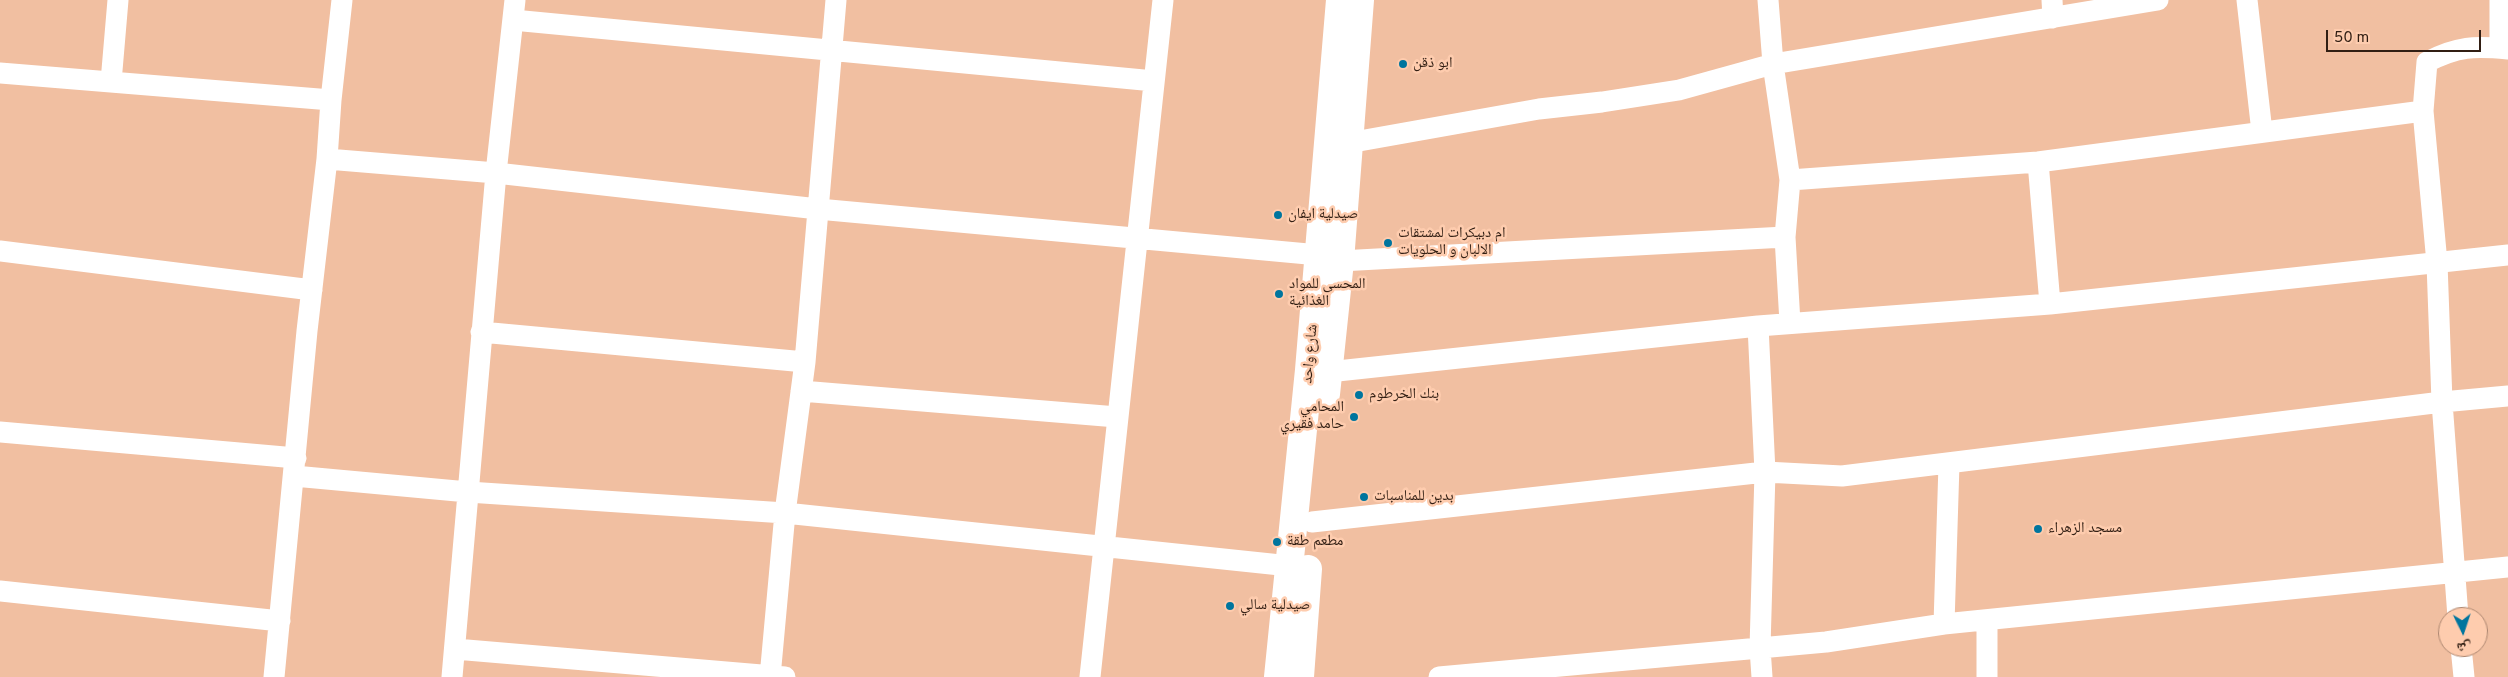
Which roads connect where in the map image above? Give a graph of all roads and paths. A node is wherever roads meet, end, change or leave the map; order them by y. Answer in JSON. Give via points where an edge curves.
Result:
{"nodes":[{"id":1,"x":118,"y":0,"type":"edge"},
{"id":2,"x":342,"y":0,"type":"edge"},
{"id":3,"x":836,"y":0,"type":"edge"},
{"id":4,"x":1163,"y":0,"type":"edge"},
{"id":5,"x":1340,"y":0,"type":"edge"},
{"id":6,"x":1360,"y":0,"type":"edge"},
{"id":7,"x":1768,"y":0,"type":"edge"},
{"id":8,"x":2158,"y":0,"type":"edge"},
{"id":9,"x":2247,"y":0,"type":"edge"},
{"id":10,"x":2500,"y":0,"type":"edge"},
{"id":11,"x":2052,"y":9,"type":"edge"},
{"id":12,"x":514,"y":10,"type":"edge"},
{"id":13,"x":2504,"y":48,"type":"edge"},
{"id":14,"x":830,"y":50,"type":"junction"},
{"id":15,"x":1773,"y":64,"type":"junction"},
{"id":16,"x":0,"y":73,"type":"edge"},
{"id":17,"x":1343,"y":79,"type":"junction"},
{"id":18,"x":1154,"y":81,"type":"junction"},
{"id":19,"x":111,"y":82,"type":"junction"},
{"id":20,"x":331,"y":100,"type":"junction"},
{"id":21,"x":2422,"y":111,"type":"junction"},
{"id":22,"x":2262,"y":132,"type":"junction"},
{"id":23,"x":1348,"y":142,"type":"junction"},
{"id":24,"x":327,"y":159,"type":"junction"},
{"id":25,"x":2038,"y":162,"type":"junction"},
{"id":26,"x":496,"y":173,"type":"junction"},
{"id":27,"x":1790,"y":180,"type":"junction"},
{"id":28,"x":818,"y":209,"type":"junction"},
{"id":29,"x":1785,"y":237,"type":"junction"},
{"id":30,"x":1138,"y":239,"type":"junction"},
{"id":31,"x":0,"y":251,"type":"edge"},
{"id":32,"x":2508,"y":255,"type":"edge"},
{"id":33,"x":1329,"y":258,"type":"junction"},
{"id":34,"x":2437,"y":263,"type":"junction"},
{"id":35,"x":312,"y":290,"type":"junction"},
{"id":36,"x":2050,"y":304,"type":"junction"},
{"id":37,"x":1790,"y":323,"type":"junction"},
{"id":38,"x":1758,"y":326,"type":"junction"},
{"id":39,"x":481,"y":332,"type":"junction"},
{"id":40,"x":805,"y":362,"type":"junction"},
{"id":41,"x":1328,"y":372,"type":"junction"},
{"id":42,"x":801,"y":390,"type":"junction"},
{"id":43,"x":2508,"y":396,"type":"edge"},
{"id":44,"x":2442,"y":402,"type":"junction"},
{"id":45,"x":1118,"y":417,"type":"junction"},
{"id":46,"x":0,"y":432,"type":"edge"},
{"id":47,"x":1950,"y":464,"type":"junction"},
{"id":48,"x":295,"y":467,"type":"junction"},
{"id":49,"x":1765,"y":472,"type":"junction"},
{"id":50,"x":468,"y":492,"type":"junction"},
{"id":51,"x":786,"y":512,"type":"junction"},
{"id":52,"x":1312,"y":522,"type":"junction"},
{"id":53,"x":1106,"y":546,"type":"junction"},
{"id":54,"x":1290,"y":566,"type":"junction"},
{"id":55,"x":2508,"y":567,"type":"edge"},
{"id":56,"x":2454,"y":572,"type":"junction"},
{"id":57,"x":0,"y":591,"type":"edge"},
{"id":58,"x":2457,"y":607,"type":"edge"},
{"id":59,"x":1987,"y":620,"type":"junction"},
{"id":60,"x":280,"y":621,"type":"junction"},
{"id":61,"x":1944,"y":624,"type":"junction"},
{"id":62,"x":1760,"y":648,"type":"junction"},
{"id":63,"x":455,"y":649,"type":"junction"},
{"id":64,"x":2462,"y":657,"type":"edge"},
{"id":65,"x":274,"y":677,"type":"edge"},
{"id":66,"x":452,"y":677,"type":"edge"},
{"id":67,"x":775,"y":677,"type":"edge"},
{"id":68,"x":1090,"y":677,"type":"edge"},
{"id":69,"x":1278,"y":677,"type":"edge"},
{"id":70,"x":1300,"y":677,"type":"edge"},
{"id":71,"x":1439,"y":677,"type":"edge"},
{"id":72,"x":1762,"y":677,"type":"edge"},
{"id":73,"x":1987,"y":677,"type":"edge"},
{"id":74,"x":2464,"y":677,"type":"edge"}],
"edges":[{"from":1,"to":19,"type":"street"},
{"from":2,"to":20,"type":"street"},
{"from":3,"to":14,"type":"street"},
{"from":4,"to":18,"type":"street"},
{"from":5,"to":17,"type":"street","name":"شارع واحد"},
{"from":6,"to":17,"type":"street","name":"شارع واحد"},
{"from":7,"to":15,"type":"street"},
{"from":8,"to":11,"type":"street"},
{"from":9,"to":22,"type":"street"},
{"from":10,"to":13,"type":"street"},
{"from":11,"to":15,"type":"street"},
{"from":12,"to":14,"type":"street"},
{"from":12,"to":26,"type":"street"},
{"from":13,"to":21,"type":"street","via":[[2469,47],[2427,62]]},
{"from":14,"to":18,"type":"street"},
{"from":14,"to":28,"type":"street"},
{"from":15,"to":23,"type":"street","via":[[1679,90],[1539,109]]},
{"from":15,"to":27,"type":"street"},
{"from":16,"to":19,"type":"street"},
{"from":17,"to":23,"type":"street","name":"شارع واحد"},
{"from":17,"to":33,"type":"street","name":"شارع واحد"},
{"from":18,"to":30,"type":"street"},
{"from":19,"to":20,"type":"street"},
{"from":20,"to":24,"type":"street"},
{"from":21,"to":22,"type":"street"},
{"from":21,"to":34,"type":"street"},
{"from":22,"to":25,"type":"street"},
{"from":23,"to":33,"type":"street","name":"شارع واحد"},
{"from":24,"to":26,"type":"street"},
{"from":24,"to":35,"type":"street"},
{"from":25,"to":27,"type":"street"},
{"from":25,"to":36,"type":"street"},
{"from":26,"to":28,"type":"street"},
{"from":26,"to":39,"type":"street"},
{"from":27,"to":29,"type":"street"},
{"from":28,"to":30,"type":"street"},
{"from":28,"to":40,"type":"street"},
{"from":29,"to":33,"type":"street"},
{"from":29,"to":37,"type":"street"},
{"from":30,"to":33,"type":"street"},
{"from":30,"to":45,"type":"street"},
{"from":31,"to":35,"type":"street"},
{"from":32,"to":34,"type":"street"},
{"from":33,"to":41,"type":"street","name":"شارع واحد"},
{"from":33,"to":54,"type":"street","name":"شارع واحد"},
{"from":34,"to":36,"type":"street"},
{"from":34,"to":44,"type":"street"},
{"from":35,"to":48,"type":"street"},
{"from":36,"to":37,"type":"street"},
{"from":37,"to":38,"type":"street"},
{"from":38,"to":41,"type":"street"},
{"from":38,"to":49,"type":"street"},
{"from":39,"to":40,"type":"street"},
{"from":39,"to":50,"type":"street"},
{"from":40,"to":42,"type":"street"},
{"from":41,"to":52,"type":"street","name":"شارع واحد"},
{"from":42,"to":45,"type":"street"},
{"from":42,"to":51,"type":"street"},
{"from":43,"to":44,"type":"street"},
{"from":44,"to":47,"type":"street"},
{"from":44,"to":56,"type":"street"},
{"from":45,"to":53,"type":"street"},
{"from":46,"to":48,"type":"street"},
{"from":47,"to":49,"type":"street","via":[[1842,476]]},
{"from":47,"to":61,"type":"street"},
{"from":48,"to":50,"type":"street"},
{"from":48,"to":60,"type":"street"},
{"from":49,"to":52,"type":"street"},
{"from":49,"to":62,"type":"street"},
{"from":50,"to":51,"type":"street"},
{"from":50,"to":63,"type":"street"},
{"from":51,"to":53,"type":"street"},
{"from":51,"to":67,"type":"street"},
{"from":52,"to":70,"type":"street","name":"شارع واحد"},
{"from":53,"to":54,"type":"street"},
{"from":53,"to":68,"type":"street"},
{"from":54,"to":69,"type":"street","name":"شارع واحد"},
{"from":55,"to":56,"type":"street"},
{"from":56,"to":58,"type":"street"},
{"from":56,"to":59,"type":"street"},
{"from":57,"to":60,"type":"street"},
{"from":59,"to":61,"type":"street"},
{"from":59,"to":73,"type":"street"},
{"from":60,"to":65,"type":"street"},
{"from":61,"to":62,"type":"street","via":[[1826,642]]},
{"from":62,"to":71,"type":"street"},
{"from":62,"to":72,"type":"street"},
{"from":63,"to":66,"type":"street"},
{"from":63,"to":67,"type":"street"},
{"from":64,"to":74,"type":"street"}]}
